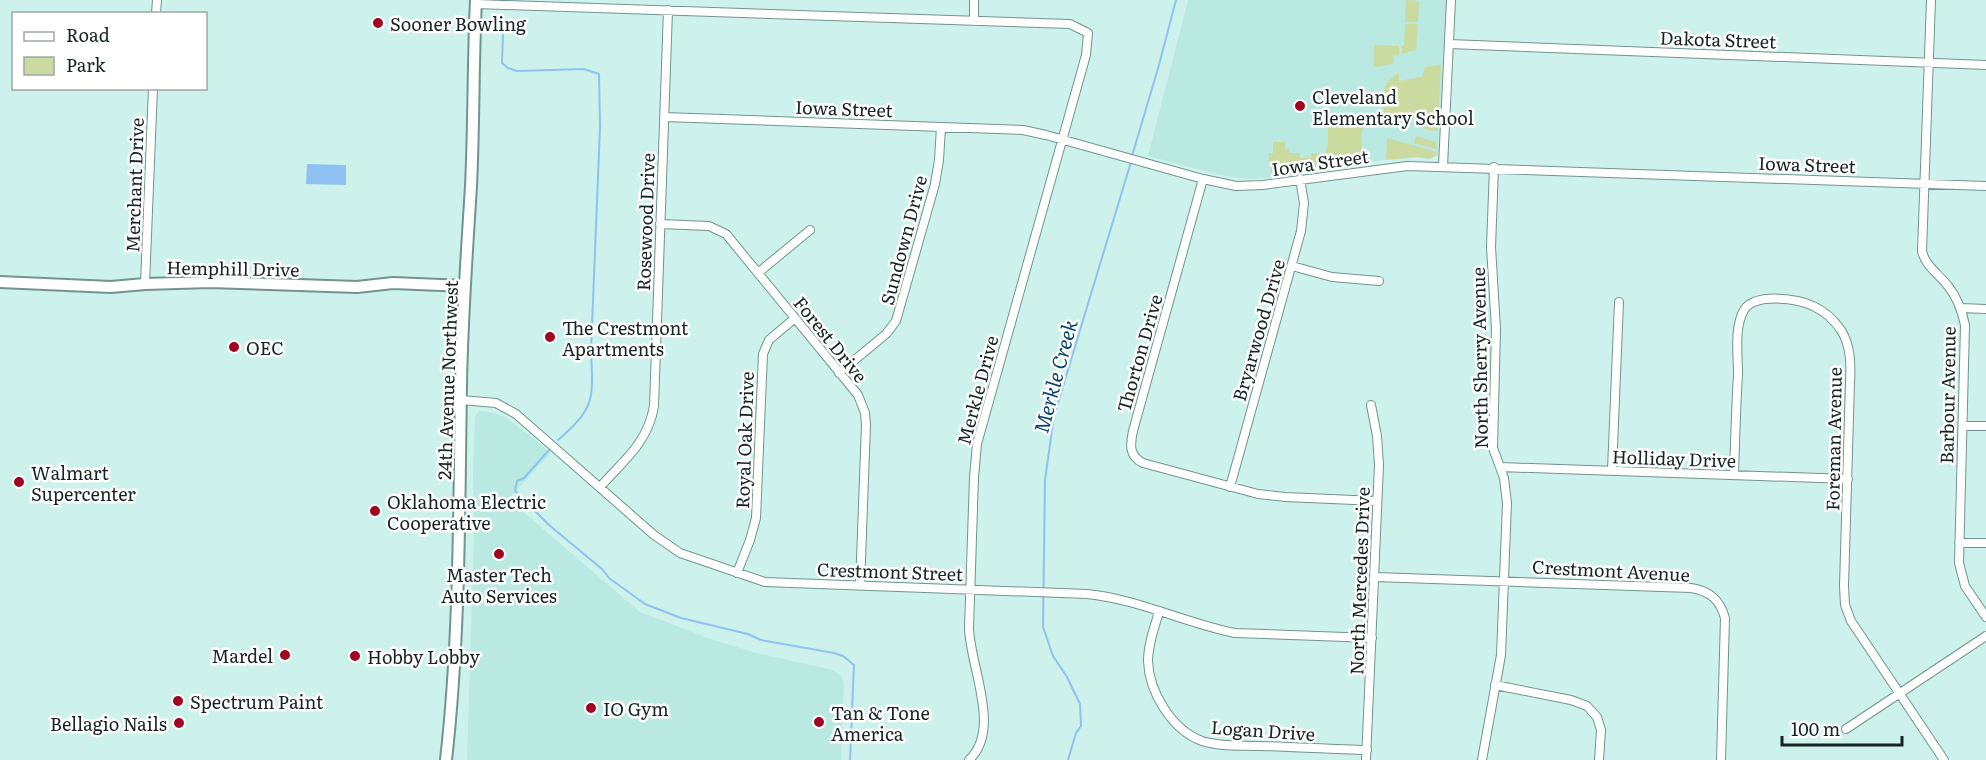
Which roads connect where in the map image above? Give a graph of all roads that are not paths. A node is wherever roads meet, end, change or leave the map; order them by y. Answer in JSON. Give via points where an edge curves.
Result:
{"nodes":[{"id":1,"x":974,"y":0,"type":"edge"},
{"id":2,"x":1451,"y":0,"type":"edge"},
{"id":3,"x":1931,"y":0,"type":"edge"},
{"id":4,"x":476,"y":2,"type":"edge"},
{"id":5,"x":668,"y":10,"type":"junction"},
{"id":6,"x":974,"y":21,"type":"junction"},
{"id":7,"x":1449,"y":44,"type":"junction"},
{"id":8,"x":1929,"y":62,"type":"junction"},
{"id":9,"x":1986,"y":65,"type":"edge"},
{"id":10,"x":153,"y":90,"type":"edge"},
{"id":11,"x":664,"y":117,"type":"junction"},
{"id":12,"x":941,"y":127,"type":"junction"},
{"id":13,"x":1062,"y":139,"type":"junction"},
{"id":14,"x":1443,"y":166,"type":"junction"},
{"id":15,"x":1494,"y":167,"type":"junction"},
{"id":16,"x":1203,"y":179,"type":"junction"},
{"id":17,"x":1300,"y":179,"type":"junction"},
{"id":18,"x":1925,"y":184,"type":"junction"},
{"id":19,"x":1986,"y":186,"type":"edge"},
{"id":20,"x":660,"y":224,"type":"junction"},
{"id":21,"x":810,"y":230,"type":"dead end"},
{"id":22,"x":1292,"y":266,"type":"junction"},
{"id":23,"x":759,"y":272,"type":"junction"},
{"id":24,"x":1379,"y":281,"type":"dead end"},
{"id":25,"x":0,"y":282,"type":"edge"},
{"id":26,"x":145,"y":284,"type":"junction"},
{"id":27,"x":465,"y":285,"type":"junction"},
{"id":28,"x":1619,"y":302,"type":"dead end"},
{"id":29,"x":1961,"y":308,"type":"junction"},
{"id":30,"x":1986,"y":309,"type":"edge"},
{"id":31,"x":795,"y":318,"type":"junction"},
{"id":32,"x":839,"y":372,"type":"junction"},
{"id":33,"x":461,"y":400,"type":"junction"},
{"id":34,"x":1371,"y":405,"type":"dead end"},
{"id":35,"x":1963,"y":426,"type":"junction"},
{"id":36,"x":1986,"y":426,"type":"edge"},
{"id":37,"x":1500,"y":467,"type":"junction"},
{"id":38,"x":1612,"y":470,"type":"junction"},
{"id":39,"x":1734,"y":475,"type":"junction"},
{"id":40,"x":1848,"y":479,"type":"junction"},
{"id":41,"x":600,"y":487,"type":"junction"},
{"id":42,"x":1230,"y":487,"type":"junction"},
{"id":43,"x":1377,"y":501,"type":"junction"},
{"id":44,"x":1959,"y":543,"type":"junction"},
{"id":45,"x":1986,"y":543,"type":"edge"},
{"id":46,"x":737,"y":573,"type":"junction"},
{"id":47,"x":1375,"y":577,"type":"junction"},
{"id":48,"x":1505,"y":581,"type":"junction"},
{"id":49,"x":860,"y":586,"type":"junction"},
{"id":50,"x":970,"y":589,"type":"junction"},
{"id":51,"x":1159,"y":612,"type":"junction"},
{"id":52,"x":1986,"y":617,"type":"edge"},
{"id":53,"x":1986,"y":636,"type":"edge"},
{"id":54,"x":1372,"y":638,"type":"junction"},
{"id":55,"x":1495,"y":685,"type":"junction"},
{"id":56,"x":1900,"y":694,"type":"junction"},
{"id":57,"x":1846,"y":729,"type":"dead end"},
{"id":58,"x":1367,"y":750,"type":"junction"},
{"id":59,"x":446,"y":760,"type":"edge"},
{"id":60,"x":969,"y":760,"type":"edge"},
{"id":61,"x":1366,"y":760,"type":"edge"},
{"id":62,"x":1482,"y":760,"type":"edge"},
{"id":63,"x":1599,"y":760,"type":"edge"},
{"id":64,"x":1721,"y":760,"type":"edge"},
{"id":65,"x":1944,"y":760,"type":"edge"}],
"edges":[{"from":1,"to":6,"type":"street"},
{"from":2,"to":7,"type":"street"},
{"from":3,"to":8,"type":"street","name":"Barbour Avenue"},
{"from":4,"to":5,"type":"street"},
{"from":4,"to":27,"type":"main road","name":"24th Avenue Northwest"},
{"from":5,"to":6,"type":"street"},
{"from":5,"to":11,"type":"street","name":"Rosewood Drive"},
{"from":6,"to":13,"type":"street","name":"Merkle Drive","via":[[1070,24],[1088,33],[1086,55]]},
{"from":7,"to":8,"type":"street","name":"Dakota Street"},
{"from":7,"to":14,"type":"street"},
{"from":8,"to":9,"type":"street","name":"Dakota Street"},
{"from":8,"to":18,"type":"street","name":"Barbour Avenue"},
{"from":10,"to":26,"type":"street","name":"Merchant Drive"},
{"from":11,"to":12,"type":"street","name":"Iowa Street"},
{"from":11,"to":20,"type":"street","name":"Rosewood Drive"},
{"from":12,"to":13,"type":"street","name":"Iowa Street","via":[[1023,130]]},
{"from":12,"to":32,"type":"street","name":"Sundown Drive","via":[[935,184],[896,321],[886,334]]},
{"from":13,"to":16,"type":"street","name":"Iowa Street"},
{"from":13,"to":50,"type":"street","name":"Merkle Drive","via":[[977,444]]},
{"from":14,"to":15,"type":"street","name":"Iowa Street"},
{"from":14,"to":17,"type":"street","name":"Iowa Street","via":[[1401,166]]},
{"from":15,"to":18,"type":"street","name":"Iowa Street"},
{"from":15,"to":37,"type":"street","name":"North Sherry Avenue","via":[[1493,448]]},
{"from":16,"to":17,"type":"street","name":"Iowa Street","via":[[1247,186]]},
{"from":16,"to":42,"type":"street","name":"Thorton Drive","via":[[1130,447],[1135,458],[1143,463]]},
{"from":17,"to":22,"type":"street","name":"Bryarwood Drive","via":[[1304,217]]},
{"from":18,"to":19,"type":"street","name":"Iowa Street"},
{"from":18,"to":29,"type":"street","name":"Barbour Avenue","via":[[1923,256],[1952,290]]},
{"from":20,"to":23,"type":"street","name":"Forest Drive","via":[[716,227]]},
{"from":20,"to":41,"type":"street","name":"Rosewood Drive","via":[[652,417],[644,438]]},
{"from":21,"to":23,"type":"street"},
{"from":22,"to":24,"type":"street","via":[[1332,277]]},
{"from":22,"to":42,"type":"street","name":"Bryarwood Drive"},
{"from":23,"to":31,"type":"street","name":"Forest Drive"},
{"from":25,"to":26,"type":"main road","name":"Hemphill Drive","via":[[111,287]]},
{"from":26,"to":27,"type":"main road","name":"Hemphill Drive"},
{"from":27,"to":33,"type":"main road","name":"24th Avenue Northwest"},
{"from":28,"to":38,"type":"street"},
{"from":29,"to":30,"type":"street"},
{"from":29,"to":35,"type":"street","name":"Barbour Avenue","via":[[1966,338]]},
{"from":31,"to":32,"type":"street","name":"Forest Drive"},
{"from":31,"to":46,"type":"street","name":"Royal Oak Drive","via":[[769,340],[763,354],[756,518]]},
{"from":32,"to":49,"type":"street","name":"Forest Drive","via":[[858,395],[865,413]]},
{"from":33,"to":41,"type":"street","name":"Crestmont Street","via":[[487,401],[510,410]]},
{"from":33,"to":59,"type":"main road","name":"24th Avenue Northwest","via":[[456,627]]},
{"from":34,"to":43,"type":"street","name":"North Mercedes Drive","via":[[1378,447]]},
{"from":35,"to":36,"type":"street"},
{"from":35,"to":44,"type":"street","name":"Barbour Avenue"},
{"from":37,"to":38,"type":"street","name":"Holliday Drive"},
{"from":37,"to":48,"type":"street","name":"North Sherry Avenue","via":[[1507,503]]},
{"from":38,"to":39,"type":"street","name":"Holliday Drive"},
{"from":39,"to":40,"type":"street","name":"Holliday Drive"},
{"from":39,"to":40,"type":"street","name":"Foreman Avenue","via":[[1740,320],[1746,308],[1757,301],[1790,300],[1806,303],[1827,315],[1840,328],[1847,344],[1851,365]]},
{"from":40,"to":56,"type":"street","name":"Foreman Avenue","via":[[1845,605],[1851,621]]},
{"from":41,"to":46,"type":"street","name":"Crestmont Street","via":[[672,549]]},
{"from":42,"to":43,"type":"street","via":[[1286,497]]},
{"from":43,"to":47,"type":"street","name":"North Mercedes Drive"},
{"from":44,"to":45,"type":"street"},
{"from":44,"to":52,"type":"street","name":"Barbour Avenue","via":[[1962,579]]},
{"from":46,"to":49,"type":"street","name":"Crestmont Street","via":[[765,582]]},
{"from":47,"to":48,"type":"street","name":"Crestmont Avenue"},
{"from":47,"to":54,"type":"street","name":"North Mercedes Drive"},
{"from":48,"to":55,"type":"street","name":"North Sherry Avenue"},
{"from":48,"to":64,"type":"street","name":"Crestmont Avenue","via":[[1691,588],[1711,594],[1725,618]]},
{"from":49,"to":50,"type":"street","name":"Crestmont Street"},
{"from":50,"to":51,"type":"street","name":"Crestmont Street","via":[[1087,594]]},
{"from":50,"to":60,"type":"street","name":"Merkle Drive","via":[[969,640],[984,724],[980,747]]},
{"from":51,"to":54,"type":"street","name":"Crestmont Street","via":[[1235,633]]},
{"from":51,"to":58,"type":"street","name":"Logan Drive","via":[[1149,653],[1150,676],[1160,702],[1187,734],[1228,745]]},
{"from":53,"to":56,"type":"street"},
{"from":54,"to":58,"type":"street","name":"North Mercedes Drive"},
{"from":55,"to":62,"type":"street","name":"North Sherry Avenue"},
{"from":55,"to":63,"type":"street","via":[[1587,706],[1597,717],[1601,730]]},
{"from":56,"to":57,"type":"street"},
{"from":56,"to":65,"type":"street","name":"Foreman Avenue"},
{"from":58,"to":61,"type":"street","name":"North Mercedes Drive"}]}
